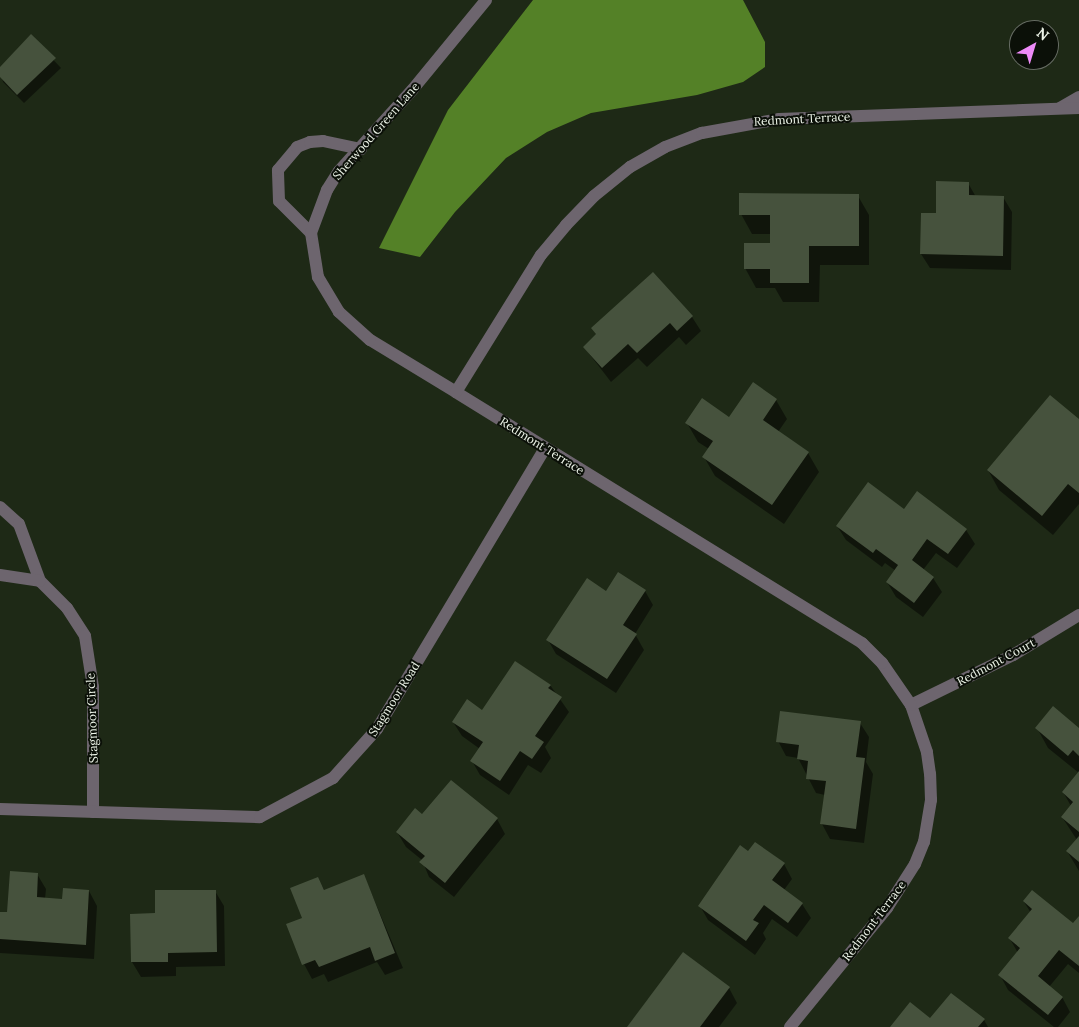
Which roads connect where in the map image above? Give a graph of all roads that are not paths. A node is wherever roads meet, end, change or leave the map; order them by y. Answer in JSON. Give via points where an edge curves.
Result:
{"nodes":[{"id":1,"x":486,"y":0,"type":"edge"},
{"id":2,"x":1079,"y":97,"type":"edge"},
{"id":3,"x":1079,"y":108,"type":"edge"},
{"id":4,"x":1058,"y":110,"type":"junction"},
{"id":5,"x":360,"y":149,"type":"junction"},
{"id":6,"x":311,"y":233,"type":"junction"},
{"id":7,"x":456,"y":392,"type":"junction"},
{"id":8,"x":545,"y":448,"type":"junction"},
{"id":9,"x":0,"y":507,"type":"edge"},
{"id":10,"x":0,"y":575,"type":"edge"},
{"id":11,"x":40,"y":581,"type":"junction"},
{"id":12,"x":1079,"y":615,"type":"edge"},
{"id":13,"x":910,"y":705,"type":"junction"},
{"id":14,"x":0,"y":809,"type":"edge"},
{"id":15,"x":93,"y":812,"type":"junction"},
{"id":16,"x":790,"y":1027,"type":"edge"}],
"edges":[{"from":1,"to":5,"type":"street","name":"Sherwood Green Lane"},
{"from":2,"to":4,"type":"street","name":"Redmont Terrace"},
{"from":3,"to":4,"type":"street","name":"Redmont Terrace"},
{"from":4,"to":7,"type":"street","name":"Redmont Terrace","via":[[779,119],[702,133],[665,147],[608,184],[566,224],[541,255]]},
{"from":5,"to":6,"type":"street","name":"Sherwood Green Lane","via":[[338,171],[326,190]]},
{"from":5,"to":6,"type":"street","via":[[323,141],[310,142],[291,153],[278,170],[279,201]]},
{"from":6,"to":7,"type":"street","name":"Sherwood Green Lane","via":[[318,277],[338,312],[370,340]]},
{"from":7,"to":8,"type":"street","name":"Redmont Terrace"},
{"from":8,"to":13,"type":"street","name":"Redmont Terrace","via":[[862,643],[882,663]]},
{"from":8,"to":15,"type":"street","name":"Stagmoor Road","via":[[377,730],[333,778],[260,816]]},
{"from":9,"to":11,"type":"street","name":"Stagmoor Circle","via":[[19,524]]},
{"from":10,"to":11,"type":"street"},
{"from":11,"to":15,"type":"street","name":"Stagmoor Circle","via":[[67,608],[86,636],[93,687]]},
{"from":12,"to":13,"type":"street","name":"Redmont Court","via":[[1013,655]]},
{"from":13,"to":16,"type":"street","name":"Redmont Terrace","via":[[927,752],[930,774],[931,800],[924,842],[915,864],[887,908]]},
{"from":14,"to":15,"type":"street","name":"Stagmoor Road"}]}
